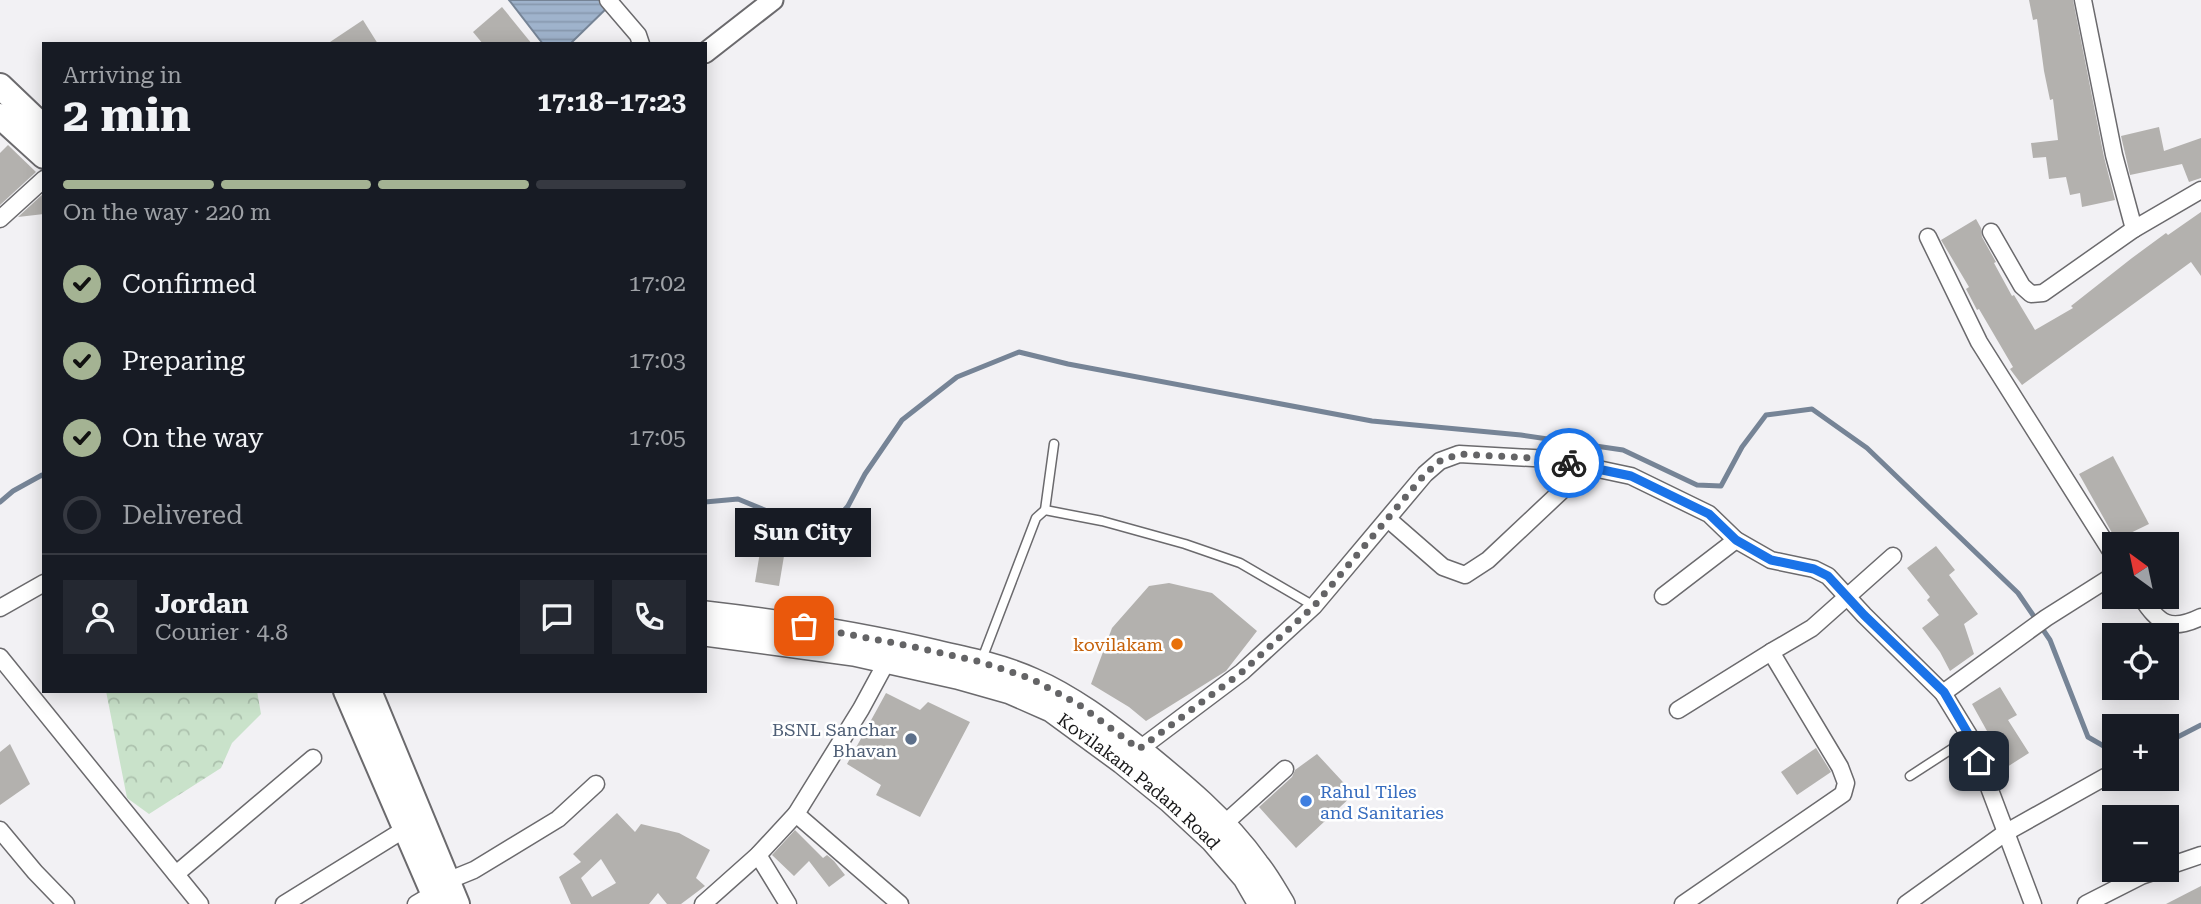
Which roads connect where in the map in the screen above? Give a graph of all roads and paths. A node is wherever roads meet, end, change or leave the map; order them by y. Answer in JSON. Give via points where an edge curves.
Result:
{"nodes":[{"id":1,"x":608,"y":0,"type":"edge"},
{"id":2,"x":773,"y":0,"type":"edge"},
{"id":3,"x":2083,"y":0,"type":"edge"},
{"id":4,"x":640,"y":42,"type":"edge"},
{"id":5,"x":707,"y":51,"type":"edge"},
{"id":6,"x":0,"y":86,"type":"edge"},
{"id":7,"x":0,"y":116,"type":"edge"},
{"id":8,"x":42,"y":126,"type":"edge"},
{"id":9,"x":42,"y":154,"type":"edge"},
{"id":10,"x":42,"y":181,"type":"edge"},
{"id":11,"x":2201,"y":190,"type":"edge"},
{"id":12,"x":0,"y":219,"type":"edge"},
{"id":13,"x":2134,"y":229,"type":"junction"},
{"id":14,"x":1991,"y":232,"type":"dead end"},
{"id":15,"x":1928,"y":237,"type":"dead end"},
{"id":16,"x":1054,"y":444,"type":"dead end"},
{"id":17,"x":1587,"y":467,"type":"junction"},
{"id":18,"x":1045,"y":510,"type":"junction"},
{"id":19,"x":1388,"y":519,"type":"junction"},
{"id":20,"x":2102,"y":537,"type":"edge"},
{"id":21,"x":1736,"y":540,"type":"junction"},
{"id":22,"x":1893,"y":556,"type":"dead end"},
{"id":23,"x":2102,"y":583,"type":"edge"},
{"id":24,"x":42,"y":584,"type":"edge"},
{"id":25,"x":1663,"y":596,"type":"dead end"},
{"id":26,"x":1848,"y":598,"type":"junction"},
{"id":27,"x":1314,"y":606,"type":"junction"},
{"id":28,"x":0,"y":608,"type":"edge"},
{"id":29,"x":2149,"y":609,"type":"edge"},
{"id":30,"x":707,"y":612,"type":"edge"},
{"id":31,"x":2201,"y":617,"type":"edge"},
{"id":32,"x":707,"y":634,"type":"edge"},
{"id":33,"x":889,"y":652,"type":"junction"},
{"id":34,"x":1771,"y":652,"type":"junction"},
{"id":35,"x":0,"y":657,"type":"edge"},
{"id":36,"x":981,"y":662,"type":"junction"},
{"id":37,"x":1944,"y":692,"type":"junction"},
{"id":38,"x":347,"y":693,"type":"edge"},
{"id":39,"x":370,"y":693,"type":"edge"},
{"id":40,"x":1678,"y":710,"type":"dead end"},
{"id":41,"x":1970,"y":737,"type":"junction"},
{"id":42,"x":1131,"y":756,"type":"junction"},
{"id":43,"x":313,"y":758,"type":"dead end"},
{"id":44,"x":1284,"y":769,"type":"dead end"},
{"id":45,"x":1910,"y":776,"type":"dead end"},
{"id":46,"x":2102,"y":779,"type":"edge"},
{"id":47,"x":596,"y":784,"type":"dead end"},
{"id":48,"x":796,"y":814,"type":"junction"},
{"id":49,"x":1224,"y":824,"type":"junction"},
{"id":50,"x":405,"y":829,"type":"junction"},
{"id":51,"x":0,"y":830,"type":"edge"},
{"id":52,"x":2005,"y":833,"type":"junction"},
{"id":53,"x":758,"y":855,"type":"junction"},
{"id":54,"x":2201,"y":855,"type":"edge"},
{"id":55,"x":2179,"y":863,"type":"edge"},
{"id":56,"x":176,"y":874,"type":"junction"},
{"id":57,"x":2129,"y":882,"type":"edge"},
{"id":58,"x":434,"y":896,"type":"edge"},
{"id":59,"x":66,"y":904,"type":"edge"},
{"id":60,"x":200,"y":904,"type":"edge"},
{"id":61,"x":284,"y":904,"type":"edge"},
{"id":62,"x":457,"y":904,"type":"edge"},
{"id":63,"x":703,"y":904,"type":"edge"},
{"id":64,"x":788,"y":904,"type":"edge"},
{"id":65,"x":900,"y":904,"type":"edge"},
{"id":66,"x":1260,"y":904,"type":"edge"},
{"id":67,"x":1283,"y":904,"type":"edge"},
{"id":68,"x":1683,"y":904,"type":"edge"},
{"id":69,"x":1906,"y":904,"type":"edge"},
{"id":70,"x":2033,"y":904,"type":"edge"},
{"id":71,"x":2086,"y":904,"type":"edge"}],
"edges":[{"from":1,"to":4,"type":"street"},
{"from":2,"to":5,"type":"street"},
{"from":3,"to":13,"type":"street"},
{"from":6,"to":8,"type":"main road"},
{"from":7,"to":9,"type":"main road"},
{"from":10,"to":12,"type":"street"},
{"from":11,"to":13,"type":"street"},
{"from":13,"to":14,"type":"street","via":[[2043,293],[2031,294]]},
{"from":15,"to":20,"type":"street","via":[[1979,342]]},
{"from":16,"to":18,"type":"lane"},
{"from":17,"to":19,"type":"street","via":[[1551,459],[1459,454],[1432,468]]},
{"from":17,"to":19,"type":"street","via":[[1488,560],[1465,575],[1443,568]]},
{"from":17,"to":21,"type":"street","via":[[1631,476],[1709,514]]},
{"from":18,"to":27,"type":"lane","via":[[1113,524],[1240,563]]},
{"from":18,"to":36,"type":"lane","via":[[1033,525]]},
{"from":19,"to":27,"type":"street"},
{"from":21,"to":25,"type":"street"},
{"from":21,"to":26,"type":"street","via":[[1771,560],[1828,576]]},
{"from":22,"to":26,"type":"street"},
{"from":23,"to":37,"type":"street"},
{"from":24,"to":28,"type":"street"},
{"from":26,"to":34,"type":"street","via":[[1812,628]]},
{"from":26,"to":37,"type":"street"},
{"from":27,"to":42,"type":"street","via":[[1242,672]]},
{"from":29,"to":31,"type":"street","via":[[2168,625],[2187,624]]},
{"from":30,"to":33,"type":"main road","name":"Kovilakam Padam Road","via":[[829,629]]},
{"from":32,"to":33,"type":"main road","name":"Kovilakam Padam Road","via":[[854,654]]},
{"from":33,"to":36,"type":"main road","name":"Kovilakam Padam Road"},
{"from":33,"to":42,"type":"main road","name":"Kovilakam Padam Road","via":[[1010,692]]},
{"from":33,"to":48,"type":"street","via":[[861,709]]},
{"from":34,"to":40,"type":"street"},
{"from":34,"to":68,"type":"street","via":[[1840,767],[1846,783],[1843,794]]},
{"from":35,"to":56,"type":"street"},
{"from":36,"to":42,"type":"main road","name":"Kovilakam Padam Road","via":[[1032,679],[1078,704]]},
{"from":37,"to":41,"type":"street"},
{"from":38,"to":50,"type":"main road"},
{"from":39,"to":58,"type":"main road"},
{"from":41,"to":45,"type":"lane"},
{"from":41,"to":52,"type":"street"},
{"from":42,"to":49,"type":"main road","name":"Kovilakam Padam Road","via":[[1182,784]]},
{"from":42,"to":66,"type":"main road","name":"Kovilakam Padam Road","via":[[1212,840],[1245,878]]},
{"from":43,"to":56,"type":"street"},
{"from":44,"to":49,"type":"street"},
{"from":46,"to":52,"type":"street"},
{"from":47,"to":58,"type":"street","via":[[558,819]]},
{"from":48,"to":53,"type":"street"},
{"from":48,"to":65,"type":"street"},
{"from":49,"to":67,"type":"main road","name":"Kovilakam Padam Road","via":[[1258,864]]},
{"from":50,"to":58,"type":"main road"},
{"from":50,"to":61,"type":"street"},
{"from":51,"to":59,"type":"street"},
{"from":52,"to":69,"type":"street"},
{"from":52,"to":70,"type":"street"},
{"from":53,"to":63,"type":"street"},
{"from":53,"to":64,"type":"street"},
{"from":54,"to":55,"type":"street"},
{"from":56,"to":60,"type":"street"},
{"from":57,"to":71,"type":"street"},
{"from":58,"to":62,"type":"main road"}]}
